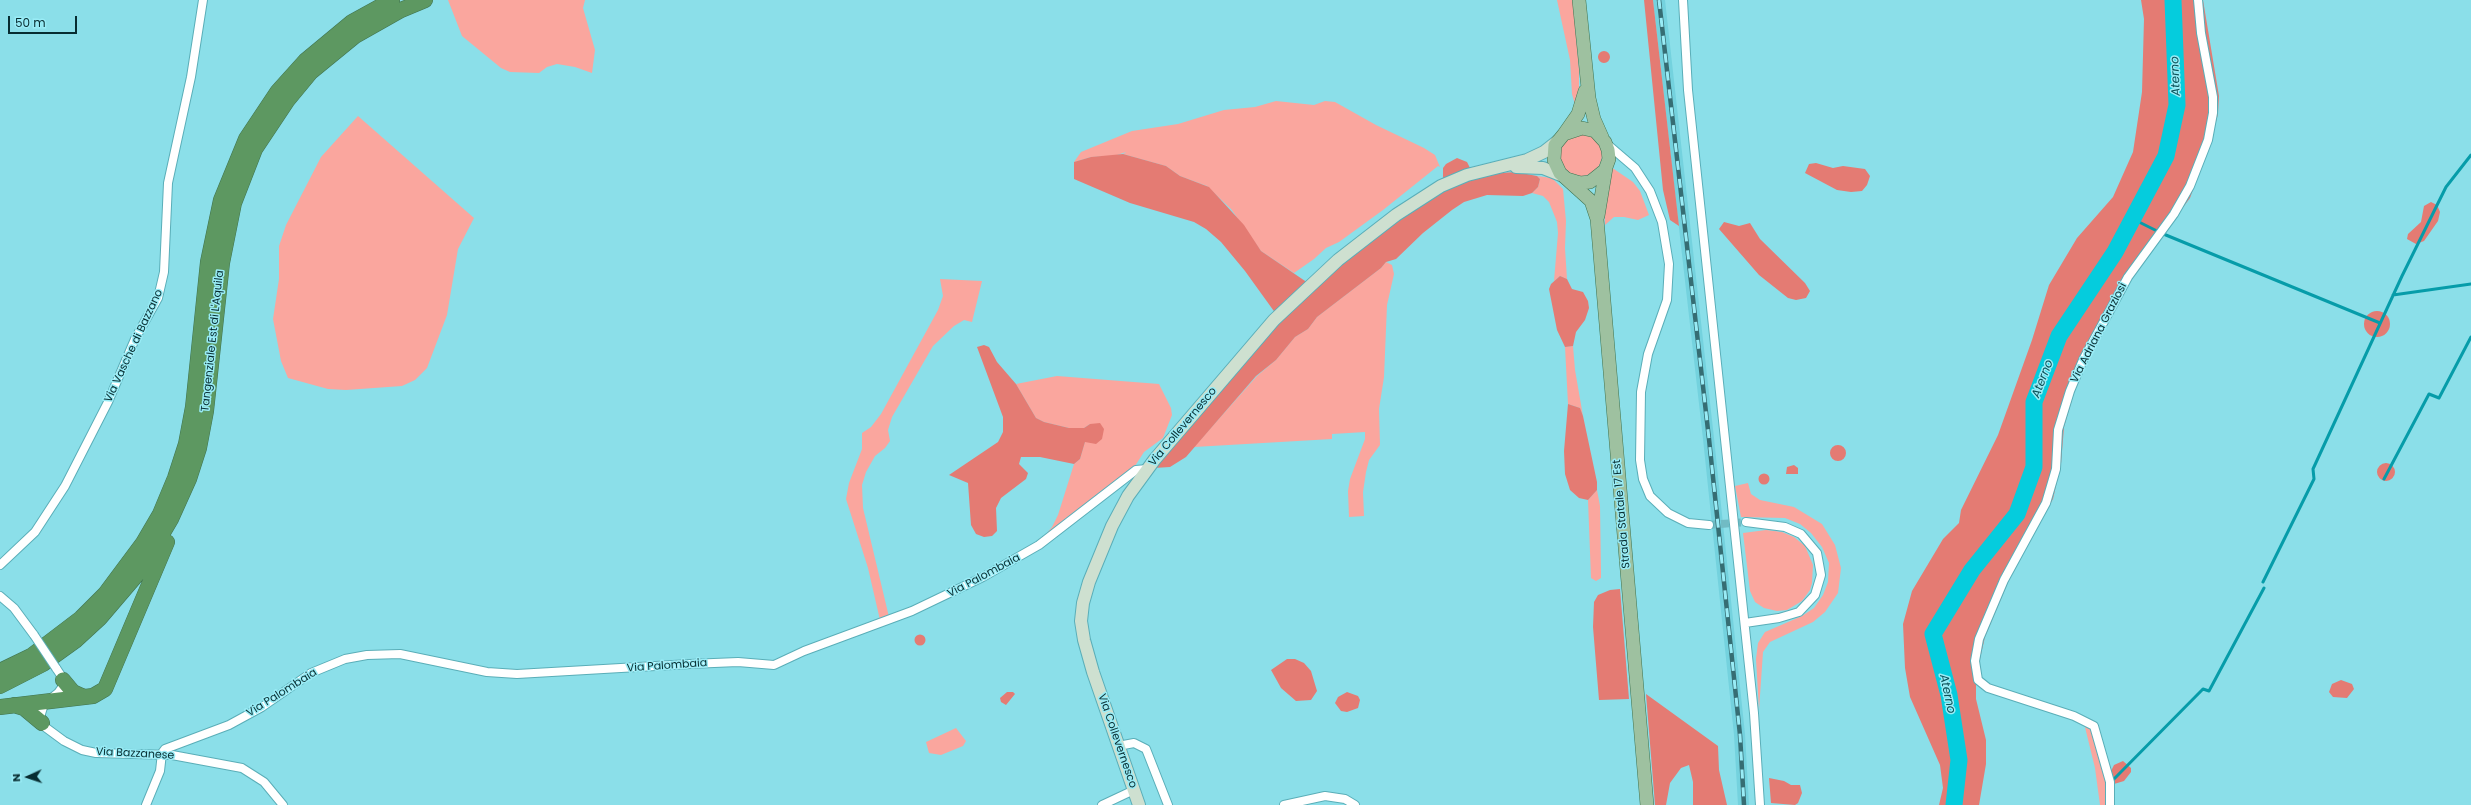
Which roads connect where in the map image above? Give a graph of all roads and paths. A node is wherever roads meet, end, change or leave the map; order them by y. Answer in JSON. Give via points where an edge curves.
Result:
{"nodes":[{"id":1,"x":203,"y":0,"type":"edge"},
{"id":2,"x":392,"y":0,"type":"edge"},
{"id":3,"x":425,"y":0,"type":"edge"},
{"id":4,"x":1579,"y":0,"type":"edge"},
{"id":5,"x":1683,"y":0,"type":"edge"},
{"id":6,"x":2198,"y":0,"type":"edge"},
{"id":7,"x":1586,"y":79,"type":"junction"},
{"id":8,"x":1561,"y":137,"type":"junction"},
{"id":9,"x":1604,"y":140,"type":"junction"},
{"id":10,"x":1607,"y":165,"type":"junction"},
{"id":11,"x":1632,"y":165,"type":"junction"},
{"id":12,"x":1499,"y":168,"type":"junction"},
{"id":13,"x":1565,"y":178,"type":"junction"},
{"id":14,"x":1598,"y":224,"type":"junction"},
{"id":15,"x":1147,"y":469,"type":"junction"},
{"id":16,"x":183,"y":493,"type":"junction"},
{"id":17,"x":1746,"y":522,"type":"tunnel mouth"},
{"id":18,"x":1709,"y":525,"type":"tunnel mouth"},
{"id":19,"x":0,"y":565,"type":"edge"},
{"id":20,"x":0,"y":596,"type":"edge"},
{"id":21,"x":1745,"y":623,"type":"junction"},
{"id":22,"x":0,"y":671,"type":"edge"},
{"id":23,"x":60,"y":674,"type":"junction"},
{"id":24,"x":0,"y":686,"type":"edge"},
{"id":25,"x":84,"y":697,"type":"junction"},
{"id":26,"x":46,"y":701,"type":"junction"},
{"id":27,"x":7,"y":706,"type":"edge"},
{"id":28,"x":42,"y":723,"type":"junction"},
{"id":29,"x":1118,"y":746,"type":"junction"},
{"id":30,"x":162,"y":754,"type":"junction"},
{"id":31,"x":1134,"y":790,"type":"junction"},
{"id":32,"x":146,"y":805,"type":"edge"},
{"id":33,"x":283,"y":805,"type":"edge"},
{"id":34,"x":1102,"y":805,"type":"edge"},
{"id":35,"x":1140,"y":805,"type":"edge"},
{"id":36,"x":1168,"y":805,"type":"edge"},
{"id":37,"x":1284,"y":805,"type":"edge"},
{"id":38,"x":1355,"y":805,"type":"edge"},
{"id":39,"x":1647,"y":805,"type":"edge"},
{"id":40,"x":1760,"y":805,"type":"edge"},
{"id":41,"x":2110,"y":805,"type":"edge"}],
"edges":[{"from":1,"to":19,"type":"street","name":"Via Vasche di Bazzano","via":[[191,77],[168,184],[164,272],[158,298],[138,333],[108,402],[65,486],[35,532]]},
{"from":2,"to":22,"type":"highway","name":"Tangenziale Est di L'Aquila","via":[[352,22],[305,61],[278,91],[246,139],[221,200],[208,262],[193,407],[186,444],[160,514],[143,543],[105,594],[81,618],[31,656]]},
{"from":3,"to":16,"type":"highway","name":"Tangenziale Est di L'Aquila","via":[[401,10],[355,36],[311,72],[287,101],[255,149],[234,203],[226,240],[206,411],[199,448]]},
{"from":4,"to":7,"type":"main road"},
{"from":5,"to":21,"type":"street","via":[[1688,90]]},
{"from":6,"to":41,"type":"street","name":"Via Adriana Graziosi","via":[[2201,33],[2213,97],[2214,113],[2208,140],[2190,186],[2174,214],[2128,277],[2083,360],[2058,430],[2056,469],[2046,503],[2004,580],[1979,640],[1975,661],[1978,680],[1988,688],[2074,716],[2094,726],[2110,782]]},
{"from":7,"to":8,"type":"main road","via":[[1580,109]]},
{"from":7,"to":9,"type":"main road","via":[[1591,112]]},
{"from":8,"to":9,"type":"main road","via":[[1572,129],[1586,128]]},
{"from":8,"to":12,"type":"street","name":"Via Collevernesco","via":[[1540,155]]},
{"from":8,"to":13,"type":"main road","via":[[1554,150],[1554,160]]},
{"from":9,"to":10,"type":"main road","via":[[1608,150]]},
{"from":9,"to":11,"type":"street"},
{"from":10,"to":11,"type":"street","via":[[1610,161],[1616,160]]},
{"from":10,"to":13,"type":"main road","via":[[1598,178],[1590,182],[1580,183]]},
{"from":10,"to":14,"type":"main road","name":"Strada Statale 17 Est"},
{"from":11,"to":18,"type":"street","via":[[1646,183],[1658,211],[1665,237],[1669,272],[1664,310],[1648,354],[1642,384],[1641,474],[1648,492],[1664,510],[1688,523]]},
{"from":12,"to":13,"type":"street","name":"Via Collevernesco","via":[[1543,168]]},
{"from":12,"to":15,"type":"street","name":"Via Collevernesco","via":[[1463,177],[1431,192],[1338,260],[1274,320]]},
{"from":13,"to":14,"type":"main road","name":"Strada Statale 17 Est","via":[[1591,202]]},
{"from":14,"to":39,"type":"main road","name":"Strada Statale 17 Est"},
{"from":15,"to":29,"type":"street","name":"Via Collevernesco","via":[[1128,496],[1112,526],[1089,582],[1082,610],[1082,630],[1087,654]]},
{"from":15,"to":30,"type":"street","name":"Via Palombaia","via":[[1141,468],[1134,472],[1039,545],[984,577],[912,611],[804,651],[774,665],[738,662],[517,674],[487,672],[400,654],[367,655],[345,659],[311,672],[262,707],[229,725],[169,747]]},
{"from":16,"to":24,"type":"highway","name":"Tangenziale Est di L'Aquila","via":[[159,542],[118,599],[75,641],[43,664]]},
{"from":16,"to":25,"type":"highway","via":[[150,585],[108,685],[98,694]]},
{"from":17,"to":21,"type":"street","via":[[1785,527],[1801,534],[1817,553],[1821,575],[1815,595],[1798,612],[1779,618]]},
{"from":20,"to":23,"type":"street","bridge":true,"via":[[14,608]]},
{"from":21,"to":40,"type":"street"},
{"from":23,"to":25,"type":"highway","via":[[73,692]]},
{"from":23,"to":26,"type":"street","via":[[62,690]]},
{"from":25,"to":26,"type":"highway"},
{"from":26,"to":27,"type":"highway"},
{"from":26,"to":28,"type":"street","via":[[40,713]]},
{"from":27,"to":28,"type":"highway","via":[[24,708]]},
{"from":28,"to":30,"type":"street","name":"Via Bazzanese","via":[[60,739],[85,751],[103,754]]},
{"from":29,"to":31,"type":"street","name":"Via Collevernesco"},
{"from":29,"to":36,"type":"street","via":[[1134,743],[1146,749]]},
{"from":30,"to":32,"type":"street","via":[[161,770]]},
{"from":30,"to":33,"type":"street","name":"Via Bazzanese","via":[[207,760],[249,770],[269,786]]},
{"from":31,"to":34,"type":"street"},
{"from":31,"to":35,"type":"street","name":"Via Collevernesco"},
{"from":37,"to":38,"type":"street","via":[[1325,796],[1345,799]]}]}
